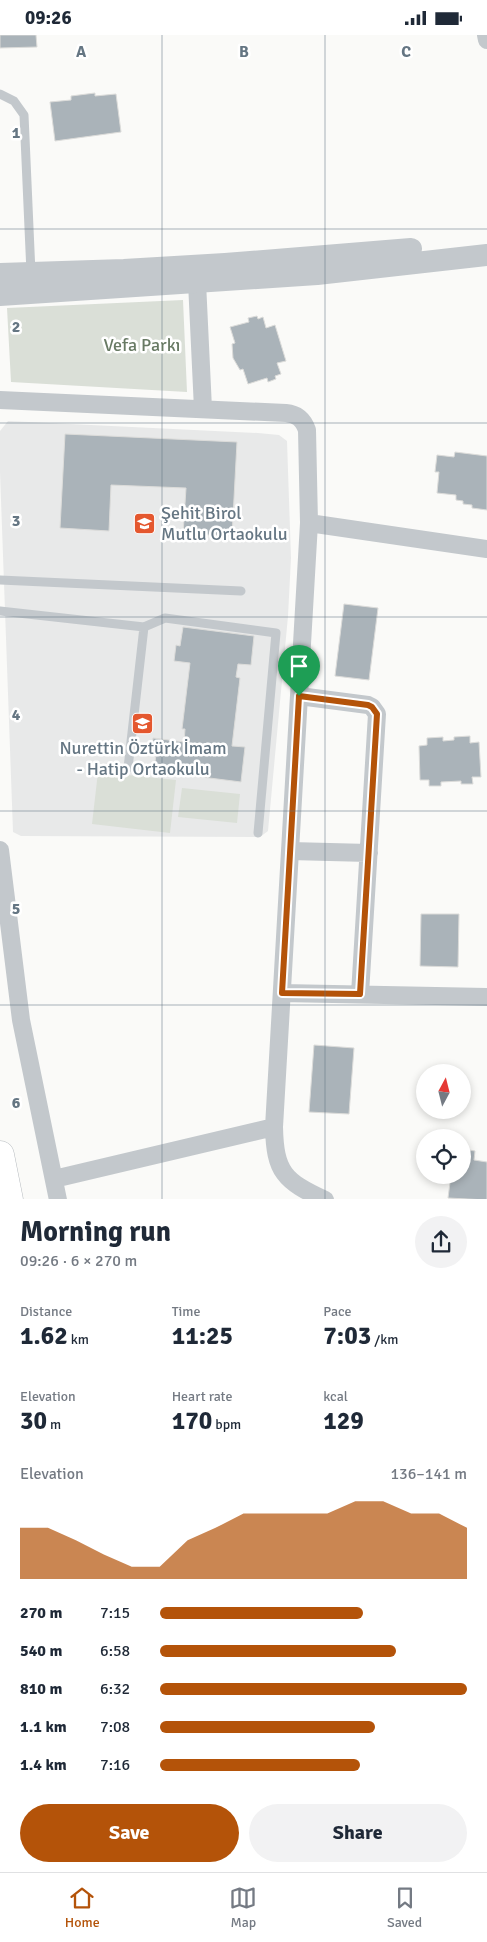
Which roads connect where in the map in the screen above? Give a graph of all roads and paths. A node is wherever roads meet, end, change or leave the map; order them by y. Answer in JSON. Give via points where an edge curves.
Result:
{"nodes":[{"id":1,"x":486,"y":35,"type":"edge"},
{"id":2,"x":487,"y":40,"type":"edge"},
{"id":3,"x":0,"y":94,"type":"edge"},
{"id":4,"x":487,"y":241,"type":"edge"},
{"id":5,"x":487,"y":255,"type":"edge"},
{"id":6,"x":31,"y":273,"type":"junction"},
{"id":7,"x":0,"y":274,"type":"edge"},
{"id":8,"x":197,"y":282,"type":"junction"},
{"id":9,"x":0,"y":295,"type":"edge"},
{"id":10,"x":0,"y":400,"type":"edge"},
{"id":11,"x":203,"y":409,"type":"junction"},
{"id":12,"x":309,"y":523,"type":"junction"},
{"id":13,"x":487,"y":549,"type":"edge"},
{"id":14,"x":0,"y":580,"type":"edge"},
{"id":15,"x":241,"y":591,"type":"dead end"},
{"id":16,"x":0,"y":611,"type":"edge"},
{"id":17,"x":144,"y":627,"type":"junction"},
{"id":18,"x":299,"y":696,"type":"junction"},
{"id":19,"x":128,"y":768,"type":"dead end"},
{"id":20,"x":258,"y":833,"type":"dead end"},
{"id":21,"x":0,"y":850,"type":"edge"},
{"id":22,"x":290,"y":851,"type":"junction"},
{"id":23,"x":369,"y":853,"type":"junction"},
{"id":24,"x":282,"y":993,"type":"junction"},
{"id":25,"x":360,"y":994,"type":"junction"},
{"id":26,"x":487,"y":997,"type":"edge"},
{"id":27,"x":274,"y":1127,"type":"junction"},
{"id":28,"x":0,"y":1155,"type":"edge"},
{"id":29,"x":54,"y":1179,"type":"junction"},
{"id":30,"x":9,"y":1199,"type":"edge"},
{"id":31,"x":58,"y":1199,"type":"edge"},
{"id":32,"x":325,"y":1199,"type":"edge"}],
"edges":[{"from":1,"to":2,"type":"street"},
{"from":3,"to":6,"type":"lane","via":[[14,101],[24,115]]},
{"from":4,"to":6,"type":"street","via":[[225,265]]},
{"from":5,"to":8,"type":"street","via":[[317,274]]},
{"from":6,"to":7,"type":"street"},
{"from":8,"to":9,"type":"street"},
{"from":8,"to":11,"type":"street"},
{"from":10,"to":11,"type":"street"},
{"from":11,"to":12,"type":"street","via":[[286,413],[299,418],[307,430]]},
{"from":12,"to":13,"type":"street"},
{"from":12,"to":18,"type":"street"},
{"from":14,"to":15,"type":"lane"},
{"from":16,"to":17,"type":"lane"},
{"from":17,"to":19,"type":"lane"},
{"from":17,"to":20,"type":"lane","via":[[165,618],[276,633]]},
{"from":18,"to":22,"type":"street"},
{"from":18,"to":23,"type":"street","via":[[368,705],[375,711]]},
{"from":21,"to":29,"type":"street","via":[[21,1020]]},
{"from":22,"to":23,"type":"street"},
{"from":22,"to":24,"type":"street"},
{"from":23,"to":25,"type":"street"},
{"from":24,"to":25,"type":"street"},
{"from":24,"to":27,"type":"street"},
{"from":25,"to":26,"type":"street"},
{"from":27,"to":29,"type":"street"},
{"from":27,"to":32,"type":"street","via":[[275,1152],[285,1175],[302,1190]]},
{"from":28,"to":30,"type":"main road"},
{"from":29,"to":31,"type":"street"}]}
